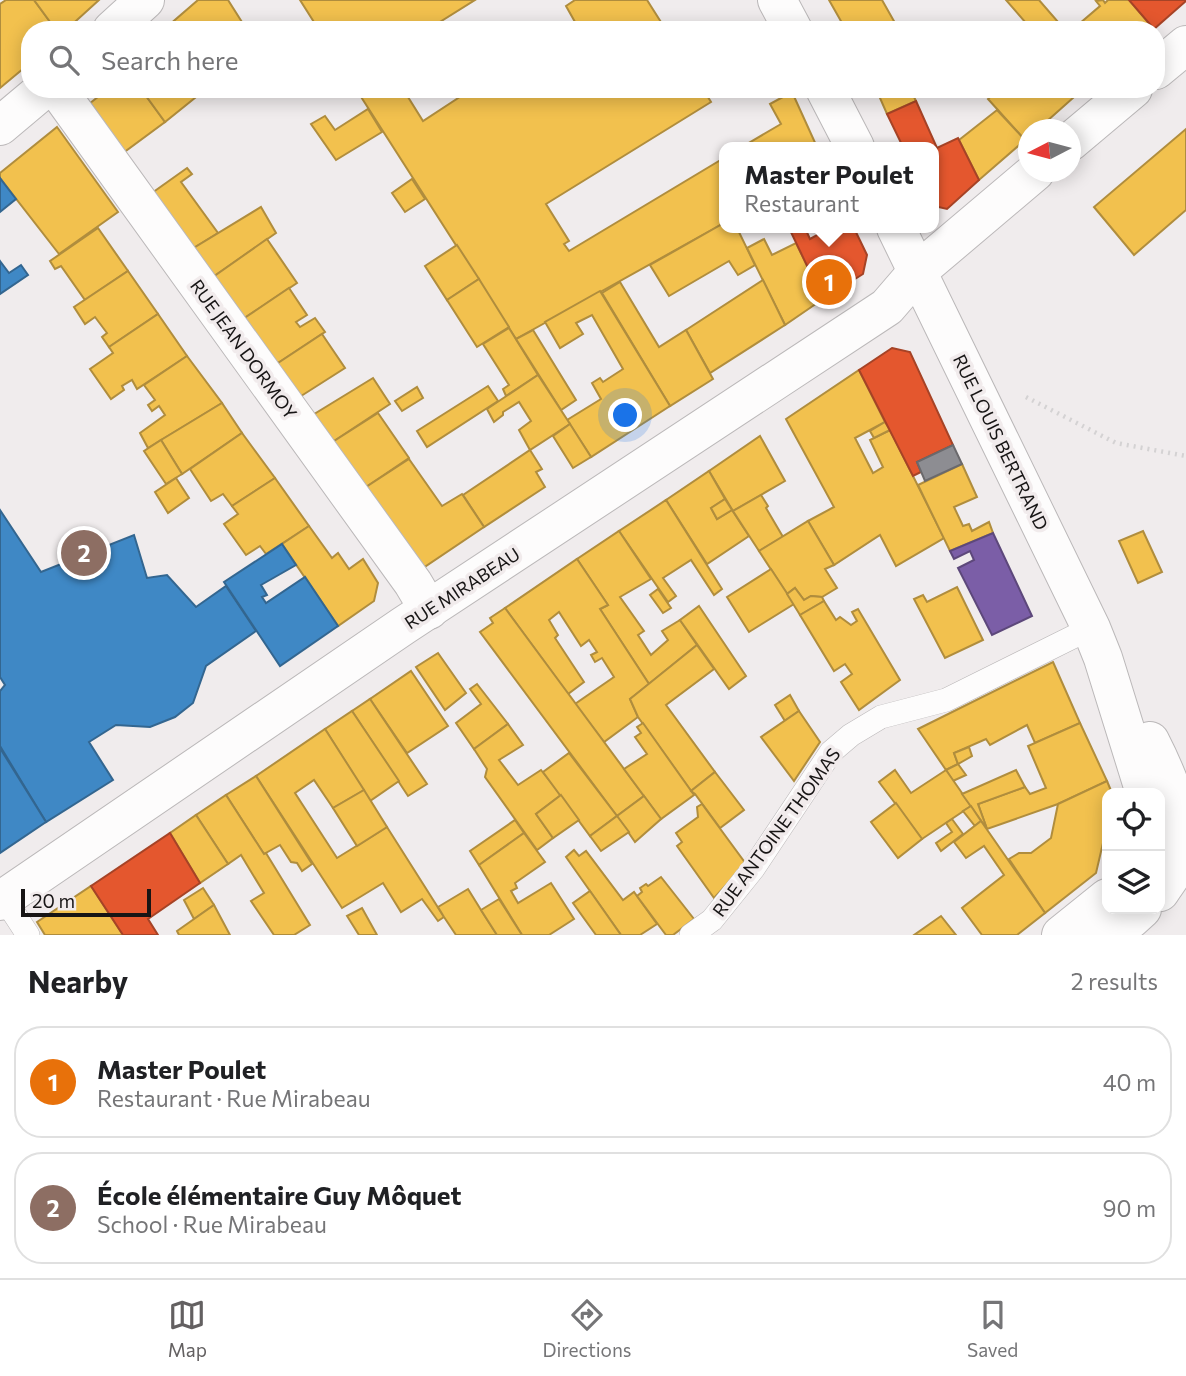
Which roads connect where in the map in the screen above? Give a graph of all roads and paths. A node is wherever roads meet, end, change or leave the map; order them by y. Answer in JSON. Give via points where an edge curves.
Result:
{"nodes":[{"id":1,"x":145,"y":0,"type":"edge"},
{"id":2,"x":777,"y":0,"type":"edge"},
{"id":3,"x":122,"y":21,"type":"edge"},
{"id":4,"x":788,"y":21,"type":"edge"},
{"id":5,"x":1186,"y":45,"type":"edge"},
{"id":6,"x":1165,"y":62,"type":"edge"},
{"id":7,"x":33,"y":98,"type":"edge"},
{"id":8,"x":63,"y":98,"type":"edge"},
{"id":9,"x":830,"y":98,"type":"edge"},
{"id":10,"x":1122,"y":98,"type":"edge"},
{"id":11,"x":0,"y":126,"type":"edge"},
{"id":12,"x":1081,"y":133,"type":"edge"},
{"id":13,"x":852,"y":142,"type":"edge"},
{"id":14,"x":1023,"y":182,"type":"edge"},
{"id":15,"x":899,"y":233,"type":"edge"},
{"id":16,"x":918,"y":271,"type":"junction"},
{"id":17,"x":1022,"y":395,"type":"dead end"},
{"id":18,"x":1186,"y":456,"type":"edge"},
{"id":19,"x":429,"y":610,"type":"junction"},
{"id":20,"x":1097,"y":643,"type":"junction"},
{"id":21,"x":1143,"y":788,"type":"edge"},
{"id":22,"x":1165,"y":884,"type":"edge"},
{"id":23,"x":2,"y":899,"type":"edge"},
{"id":24,"x":1102,"y":902,"type":"edge"},
{"id":25,"x":1136,"y":914,"type":"edge"},
{"id":26,"x":28,"y":935,"type":"edge"},
{"id":27,"x":691,"y":935,"type":"edge"},
{"id":28,"x":1060,"y":935,"type":"edge"},
{"id":29,"x":1103,"y":935,"type":"edge"}],
"edges":[{"from":1,"to":3,"type":"street"},
{"from":2,"to":4,"type":"street"},
{"from":5,"to":6,"type":"street"},
{"from":7,"to":11,"type":"street"},
{"from":8,"to":19,"type":"street","name":"RUE JEAN DORMOY"},
{"from":9,"to":13,"type":"street"},
{"from":10,"to":12,"type":"street"},
{"from":14,"to":16,"type":"street","name":"RUE MIRABEAU"},
{"from":15,"to":16,"type":"street","name":"RUE LOUIS BERTRAND"},
{"from":16,"to":19,"type":"street","name":"RUE MIRABEAU","via":[[887,307]]},
{"from":16,"to":20,"type":"street","name":"RUE LOUIS BERTRAND"},
{"from":17,"to":18,"type":"path","via":[[1116,443]]},
{"from":19,"to":23,"type":"street","name":"RUE MIRABEAU"},
{"from":20,"to":21,"type":"street","name":"RUE LOUIS BERTRAND"},
{"from":20,"to":22,"type":"street","name":"RUE LOUIS BERTRAND","via":[[1167,774],[1178,810],[1179,861]]},
{"from":20,"to":27,"type":"lane","name":"RUE ANTOINE THOMAS","via":[[946,700],[881,717],[851,734],[831,752],[753,869],[712,920]]},
{"from":23,"to":26,"type":"lane"},
{"from":24,"to":28,"type":"street"},
{"from":25,"to":29,"type":"street"}]}
